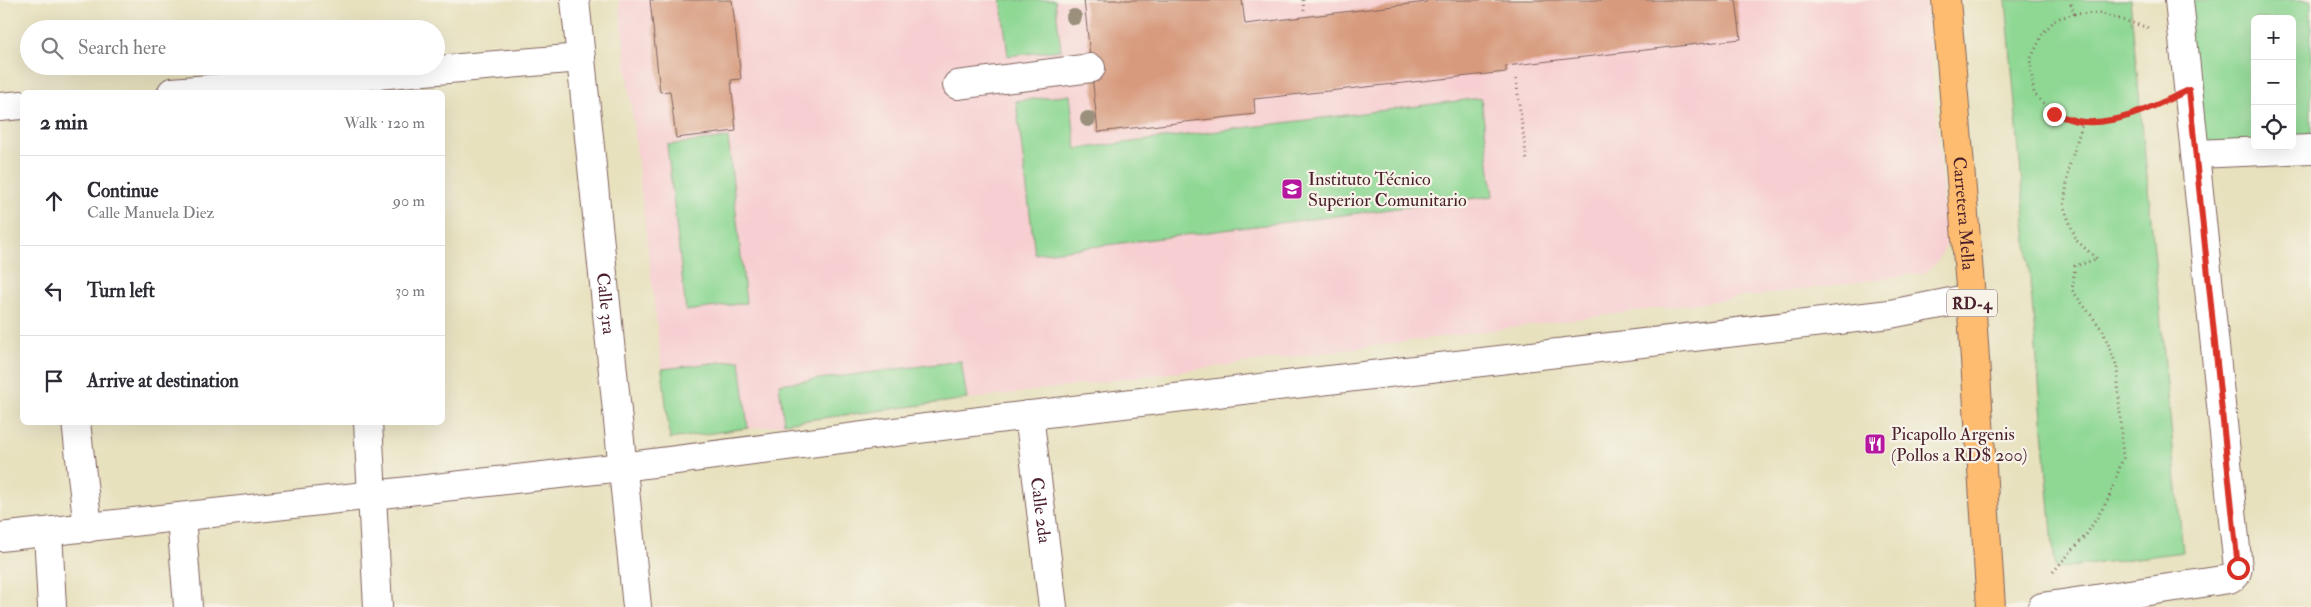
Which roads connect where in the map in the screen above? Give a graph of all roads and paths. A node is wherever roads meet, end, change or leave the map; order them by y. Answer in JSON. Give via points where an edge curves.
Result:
{"nodes":[{"id":1,"x":575,"y":0,"type":"edge"},
{"id":2,"x":1303,"y":0,"type":"edge"},
{"id":3,"x":1946,"y":0,"type":"edge"},
{"id":4,"x":2070,"y":0,"type":"edge"},
{"id":5,"x":2179,"y":0,"type":"edge"},
{"id":6,"x":1304,"y":12,"type":"dead end"},
{"id":7,"x":2074,"y":14,"type":"junction"},
{"id":8,"x":2183,"y":38,"type":"junction"},
{"id":9,"x":581,"y":58,"type":"junction"},
{"id":10,"x":1091,"y":68,"type":"dead end"},
{"id":11,"x":445,"y":74,"type":"edge"},
{"id":12,"x":439,"y":75,"type":"edge"},
{"id":13,"x":1516,"y":79,"type":"dead end"},
{"id":14,"x":356,"y":85,"type":"edge"},
{"id":15,"x":957,"y":85,"type":"dead end"},
{"id":16,"x":225,"y":90,"type":"edge"},
{"id":17,"x":2189,"y":90,"type":"junction"},
{"id":18,"x":20,"y":105,"type":"edge"},
{"id":19,"x":0,"y":107,"type":"edge"},
{"id":20,"x":2083,"y":122,"type":"junction"},
{"id":21,"x":2311,"y":149,"type":"edge"},
{"id":22,"x":2196,"y":154,"type":"junction"},
{"id":23,"x":1527,"y":162,"type":"dead end"},
{"id":24,"x":1971,"y":298,"type":"junction"},
{"id":25,"x":1029,"y":415,"type":"junction"},
{"id":26,"x":76,"y":425,"type":"edge"},
{"id":27,"x":368,"y":425,"type":"edge"},
{"id":28,"x":622,"y":467,"type":"junction"},
{"id":29,"x":370,"y":496,"type":"junction"},
{"id":30,"x":181,"y":517,"type":"junction"},
{"id":31,"x":88,"y":528,"type":"junction"},
{"id":32,"x":48,"y":532,"type":"junction"},
{"id":33,"x":0,"y":538,"type":"edge"},
{"id":34,"x":2050,"y":575,"type":"dead end"},
{"id":35,"x":52,"y":607,"type":"edge"},
{"id":36,"x":188,"y":607,"type":"edge"},
{"id":37,"x":378,"y":607,"type":"edge"},
{"id":38,"x":637,"y":607,"type":"edge"},
{"id":39,"x":1053,"y":607,"type":"edge"},
{"id":40,"x":1991,"y":607,"type":"edge"},
{"id":41,"x":2042,"y":607,"type":"edge"}],
"edges":[{"from":1,"to":9,"type":"street","name":"Calle 3ra"},
{"from":2,"to":6,"type":"path"},
{"from":3,"to":24,"type":"main road","name":"Carretera Mella","number":"RD-4"},
{"from":4,"to":7,"type":"path"},
{"from":5,"to":8,"type":"street"},
{"from":7,"to":8,"type":"path","via":[[2099,13]]},
{"from":7,"to":20,"type":"path","via":[[2056,19],[2043,34],[2030,60],[2034,94],[2054,114]]},
{"from":8,"to":17,"type":"street"},
{"from":9,"to":11,"type":"street"},
{"from":9,"to":28,"type":"street","name":"Calle 3ra"},
{"from":10,"to":15,"type":"street"},
{"from":12,"to":14,"type":"street"},
{"from":13,"to":23,"type":"path"},
{"from":14,"to":16,"type":"street"},
{"from":17,"to":20,"type":"path","via":[[2126,118]]},
{"from":17,"to":22,"type":"street"},
{"from":18,"to":19,"type":"street"},
{"from":20,"to":34,"type":"path","via":[[2069,167],[2064,207],[2076,240],[2097,260],[2075,266],[2072,290],[2102,331],[2117,367],[2123,458],[2109,498],[2086,535]]},
{"from":21,"to":22,"type":"street"},
{"from":22,"to":41,"type":"street","via":[[2238,568],[2236,575],[2229,579]]},
{"from":24,"to":25,"type":"street","via":[[1890,314]]},
{"from":24,"to":40,"type":"main road","name":"Carretera Mella","number":"RD-4"},
{"from":25,"to":28,"type":"street"},
{"from":25,"to":39,"type":"street","name":"Calle 2da"},
{"from":26,"to":31,"type":"street"},
{"from":27,"to":29,"type":"street"},
{"from":28,"to":29,"type":"street"},
{"from":28,"to":38,"type":"street","name":"Calle 3ra"},
{"from":29,"to":30,"type":"street"},
{"from":29,"to":37,"type":"street"},
{"from":30,"to":31,"type":"street"},
{"from":30,"to":36,"type":"street"},
{"from":31,"to":32,"type":"street"},
{"from":32,"to":33,"type":"street"},
{"from":32,"to":35,"type":"street"}]}
